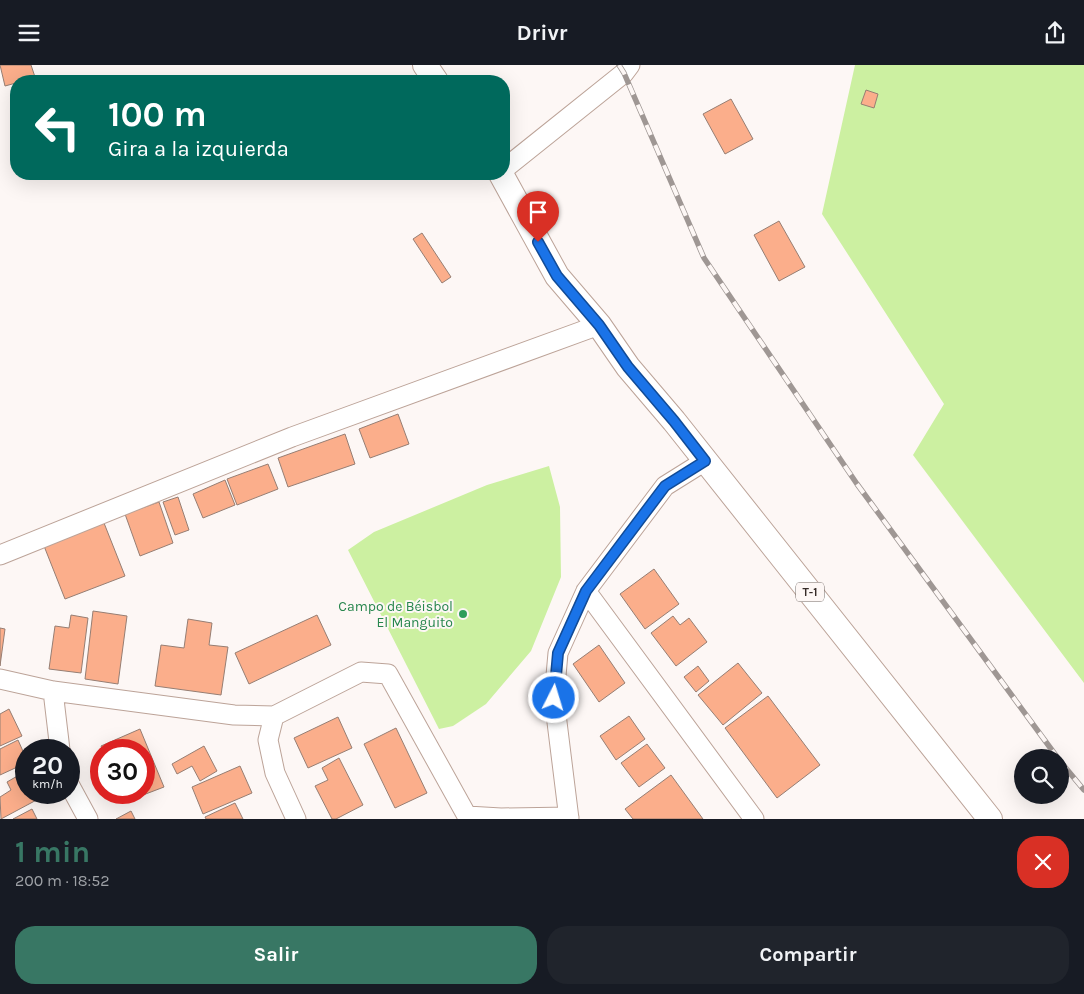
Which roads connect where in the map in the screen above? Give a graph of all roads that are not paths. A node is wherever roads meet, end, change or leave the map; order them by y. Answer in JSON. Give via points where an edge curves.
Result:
{"nodes":[{"id":1,"x":630,"y":65,"type":"edge"},
{"id":2,"x":510,"y":164,"type":"edge"},
{"id":3,"x":503,"y":180,"type":"edge"},
{"id":4,"x":599,"y":325,"type":"junction"},
{"id":5,"x":705,"y":461,"type":"junction"},
{"id":6,"x":0,"y":555,"type":"edge"},
{"id":7,"x":586,"y":591,"type":"junction"},
{"id":8,"x":0,"y":679,"type":"edge"},
{"id":9,"x":53,"y":691,"type":"junction"},
{"id":10,"x":274,"y":716,"type":"junction"},
{"id":11,"x":59,"y":739,"type":"edge"},
{"id":12,"x":80,"y":804,"type":"edge"},
{"id":13,"x":467,"y":817,"type":"edge"},
{"id":14,"x":569,"y":818,"type":"edge"},
{"id":15,"x":88,"y":819,"type":"edge"},
{"id":16,"x":296,"y":819,"type":"edge"},
{"id":17,"x":754,"y":819,"type":"edge"},
{"id":18,"x":990,"y":819,"type":"edge"}],
"edges":[{"from":1,"to":2,"type":"street"},
{"from":3,"to":4,"type":"main road","number":"T-1","via":[[557,276]]},
{"from":4,"to":5,"type":"main road","number":"T-1","via":[[628,367]]},
{"from":4,"to":6,"type":"street","via":[[292,437]]},
{"from":5,"to":7,"type":"street","via":[[665,486]]},
{"from":5,"to":18,"type":"main road","number":"T-1"},
{"from":7,"to":14,"type":"street","via":[[558,653],[554,698]]},
{"from":7,"to":17,"type":"street"},
{"from":8,"to":9,"type":"street"},
{"from":9,"to":10,"type":"street","via":[[234,715]]},
{"from":9,"to":11,"type":"street"},
{"from":10,"to":13,"type":"street","via":[[360,671],[388,674]]},
{"from":10,"to":16,"type":"street","via":[[268,740],[276,773]]},
{"from":12,"to":15,"type":"street"},
{"from":13,"to":14,"type":"street"}]}
